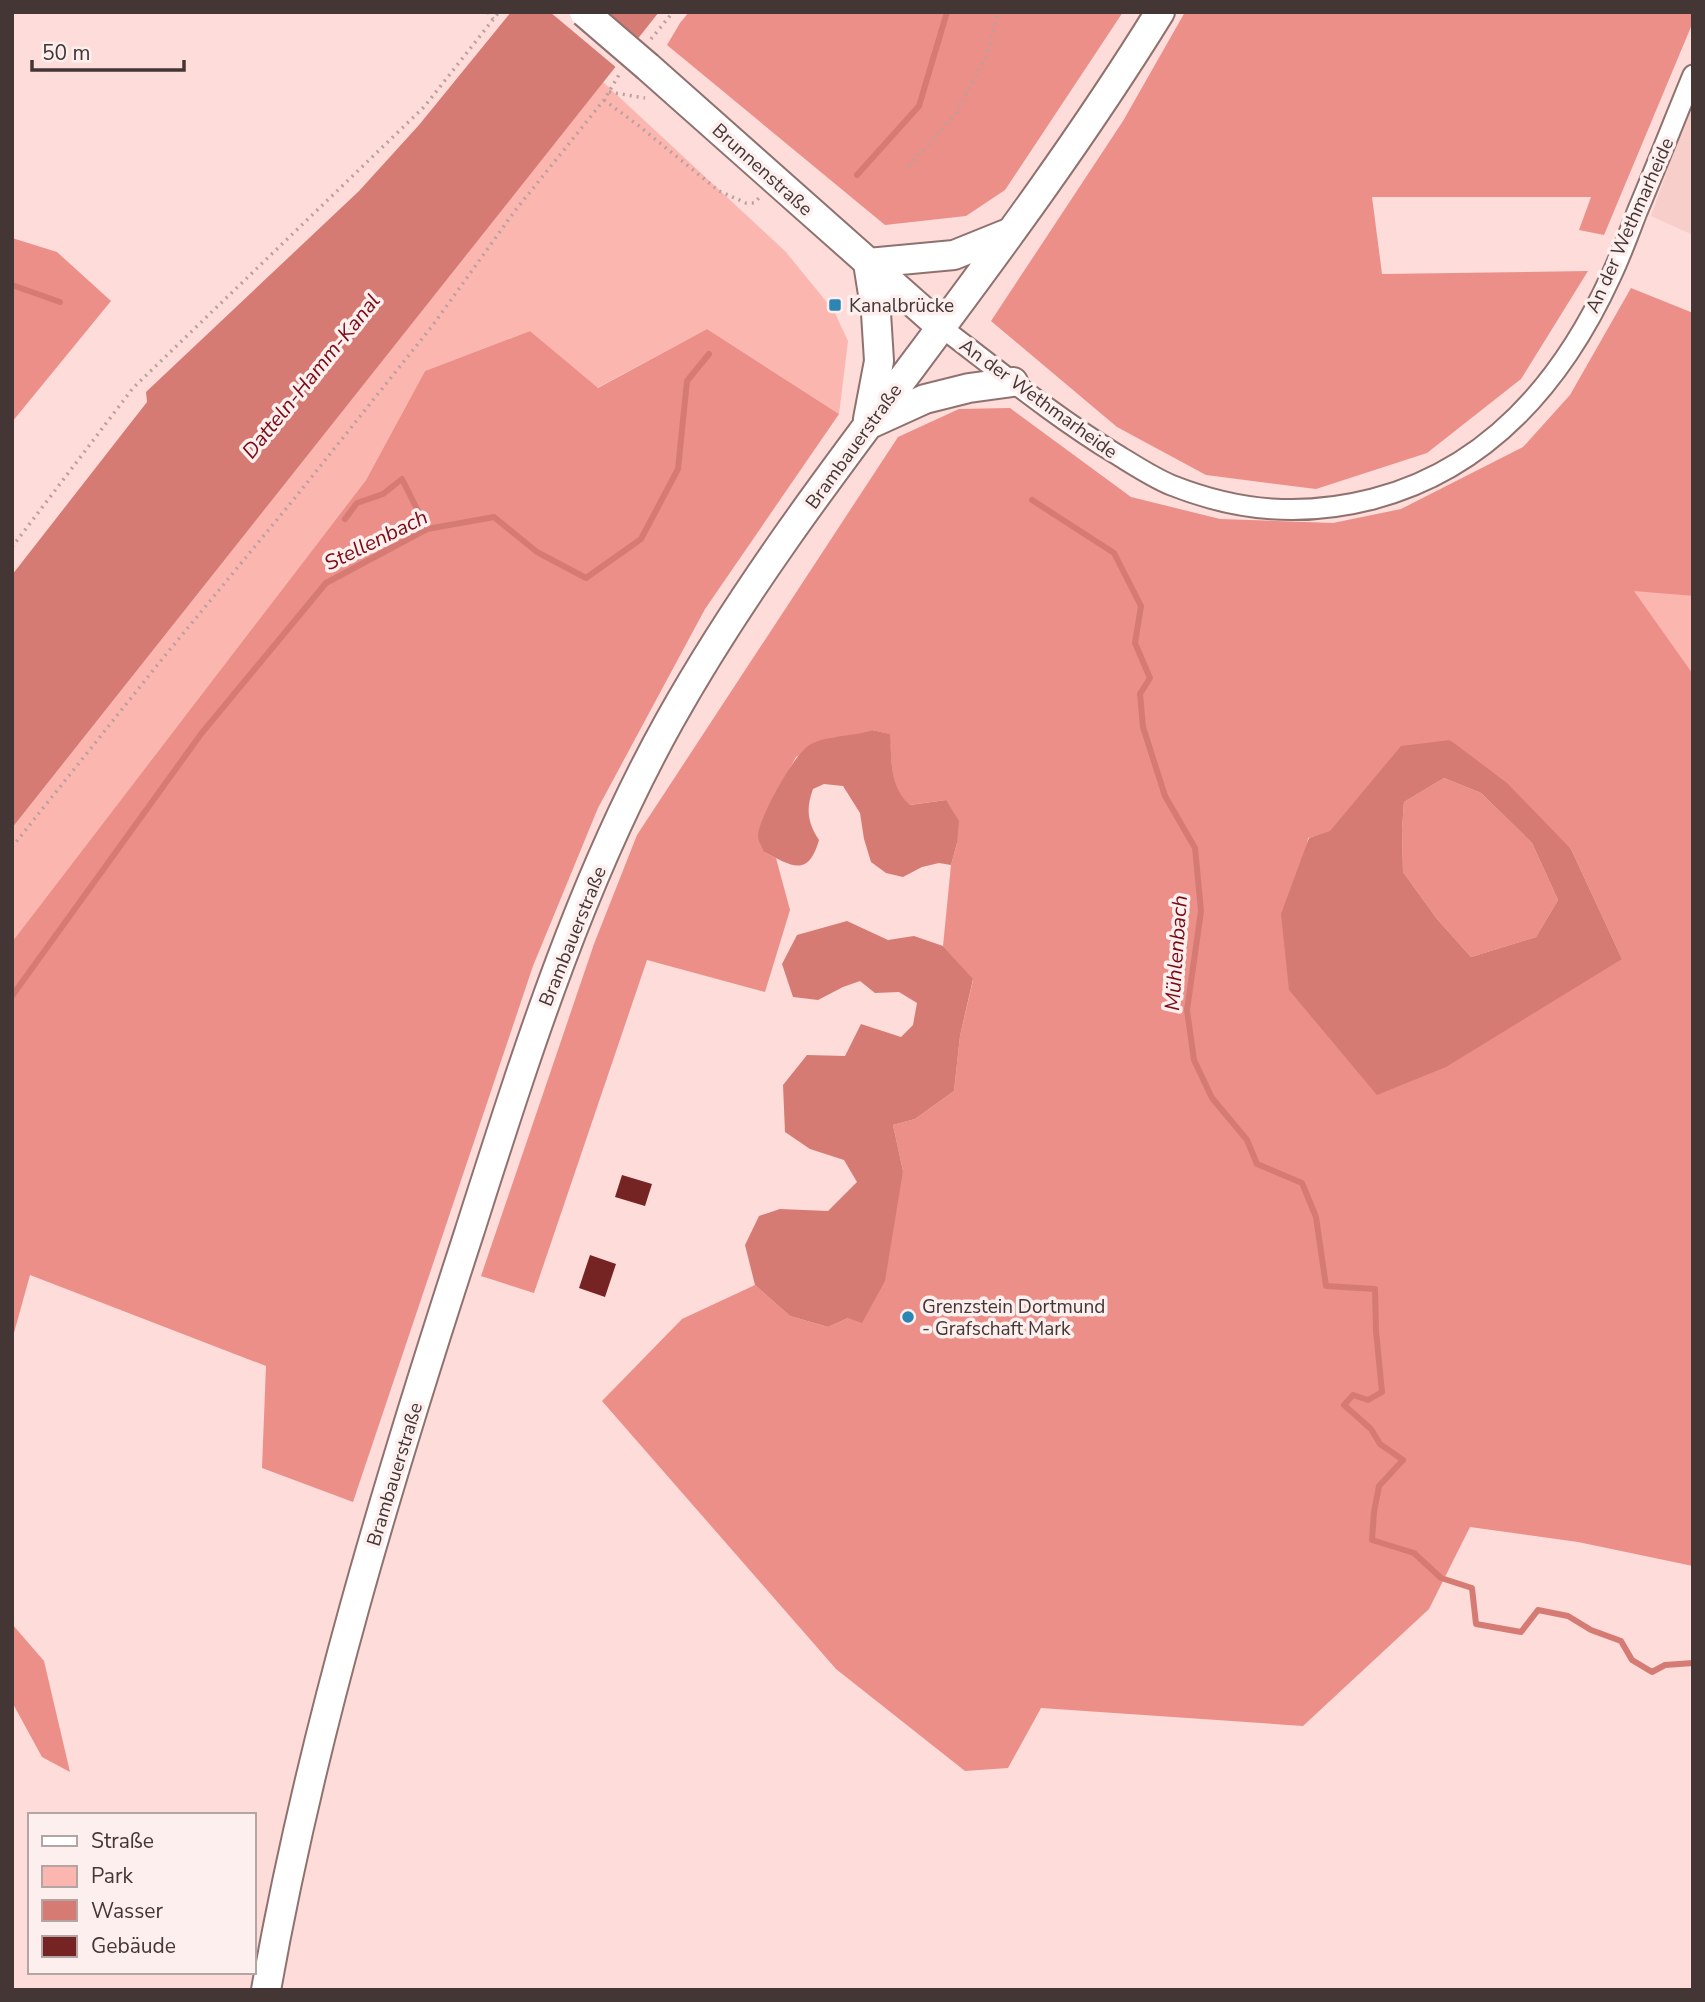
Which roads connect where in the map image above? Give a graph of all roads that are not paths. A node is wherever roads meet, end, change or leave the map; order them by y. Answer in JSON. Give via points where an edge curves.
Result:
{"nodes":[{"id":1,"x":584,"y":12,"type":"edge"},
{"id":2,"x":1160,"y":12,"type":"edge"},
{"id":3,"x":1693,"y":75,"type":"edge"},
{"id":4,"x":1011,"y":232,"type":"junction"},
{"id":5,"x":868,"y":263,"type":"junction"},
{"id":6,"x":941,"y":327,"type":"junction"},
{"id":7,"x":1013,"y":382,"type":"junction"},
{"id":8,"x":867,"y":425,"type":"junction"},
{"id":9,"x":266,"y":1990,"type":"edge"}],
"edges":[{"from":1,"to":5,"type":"main road","name":"Brunnenstraße","bridge":true},
{"from":2,"to":4,"type":"main road","name":"Brambauerstraße"},
{"from":3,"to":7,"type":"street","name":"An der Wethmarheide","via":[[1611,277],[1554,373],[1504,430],[1431,478],[1390,495],[1322,509],[1281,511],[1242,506],[1169,484],[1085,435]]},
{"from":4,"to":5,"type":"main road","via":[[954,255]]},
{"from":4,"to":6,"type":"main road","name":"Brambauerstraße"},
{"from":5,"to":6,"type":"main road","name":"Brunnenstraße"},
{"from":5,"to":8,"type":"main road","via":[[879,361]]},
{"from":6,"to":7,"type":"street","name":"An der Wethmarheide"},
{"from":6,"to":8,"type":"main road","name":"Brambauerstraße"},
{"from":7,"to":8,"type":"main road","via":[[925,399]]},
{"from":8,"to":9,"type":"main road","name":"Brambauerstraße","via":[[743,602],[671,718],[570,935],[521,1071],[391,1478],[336,1675]]}]}
